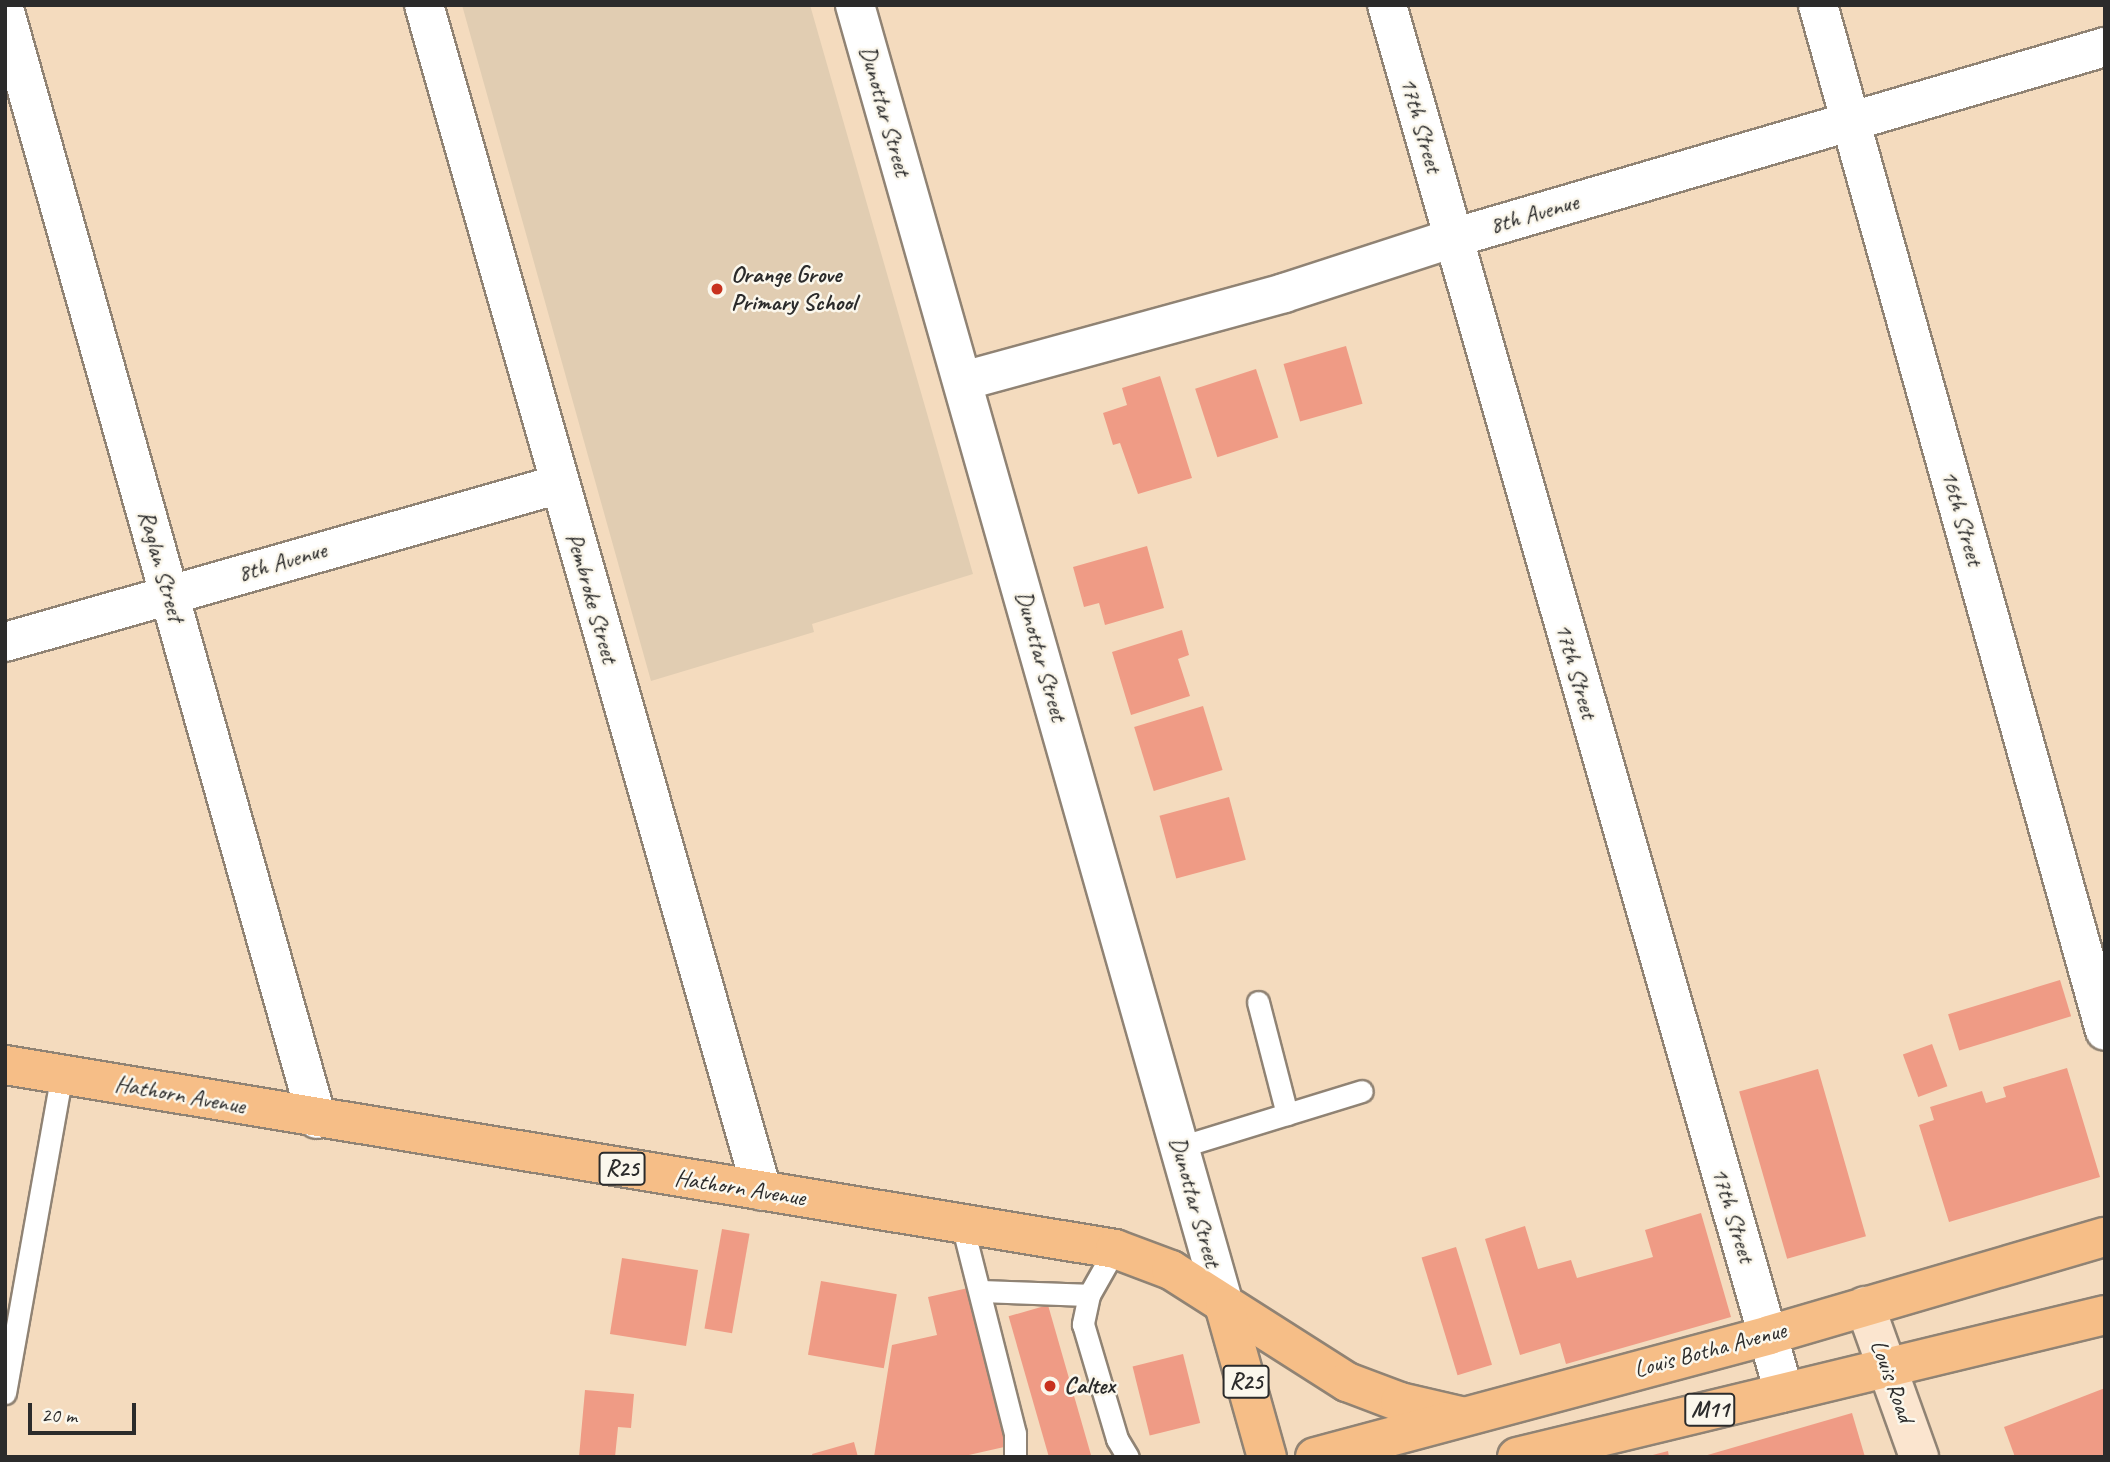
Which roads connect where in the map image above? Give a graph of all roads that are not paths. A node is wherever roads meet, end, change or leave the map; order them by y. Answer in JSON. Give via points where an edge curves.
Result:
{"nodes":[{"id":1,"x":424,"y":5,"type":"edge"},
{"id":2,"x":855,"y":5,"type":"edge"},
{"id":3,"x":1387,"y":5,"type":"edge"},
{"id":4,"x":1818,"y":5,"type":"edge"},
{"id":5,"x":5,"y":12,"type":"edge"},
{"id":6,"x":2105,"y":47,"type":"edge"},
{"id":7,"x":1850,"y":120,"type":"junction"},
{"id":8,"x":1453,"y":238,"type":"junction"},
{"id":9,"x":963,"y":382,"type":"junction"},
{"id":10,"x":560,"y":484,"type":"junction"},
{"id":11,"x":169,"y":594,"type":"junction"},
{"id":12,"x":5,"y":642,"type":"edge"},
{"id":13,"x":1258,"y":1002,"type":"dead end"},
{"id":14,"x":2105,"y":1031,"type":"edge"},
{"id":15,"x":5,"y":1065,"type":"edge"},
{"id":16,"x":62,"y":1074,"type":"junction"},
{"id":17,"x":1362,"y":1091,"type":"dead end"},
{"id":18,"x":1287,"y":1114,"type":"junction"},
{"id":19,"x":317,"y":1119,"type":"junction"},
{"id":20,"x":1180,"y":1147,"type":"junction"},
{"id":21,"x":762,"y":1191,"type":"junction"},
{"id":22,"x":962,"y":1224,"type":"junction"},
{"id":23,"x":2105,"y":1237,"type":"edge"},
{"id":24,"x":1115,"y":1249,"type":"junction"},
{"id":25,"x":981,"y":1291,"type":"junction"},
{"id":26,"x":1089,"y":1295,"type":"junction"},
{"id":27,"x":1865,"y":1306,"type":"junction"},
{"id":28,"x":1225,"y":1308,"type":"junction"},
{"id":29,"x":2105,"y":1315,"type":"edge"},
{"id":30,"x":1769,"y":1335,"type":"junction"},
{"id":31,"x":1887,"y":1367,"type":"junction"},
{"id":32,"x":1784,"y":1392,"type":"junction"},
{"id":33,"x":5,"y":1393,"type":"edge"},
{"id":34,"x":1461,"y":1416,"type":"junction"},
{"id":35,"x":1126,"y":1456,"type":"edge"},
{"id":36,"x":1015,"y":1457,"type":"edge"},
{"id":37,"x":1268,"y":1457,"type":"edge"},
{"id":38,"x":1315,"y":1457,"type":"edge"},
{"id":39,"x":1517,"y":1457,"type":"edge"},
{"id":40,"x":1919,"y":1457,"type":"edge"}],
"edges":[{"from":1,"to":10,"type":"street","name":"Pembroke Street"},
{"from":2,"to":9,"type":"street","name":"Dunottar Street"},
{"from":3,"to":8,"type":"street","name":"17th Street"},
{"from":4,"to":7,"type":"street","name":"16th Street"},
{"from":5,"to":11,"type":"street","name":"Raglan Street"},
{"from":6,"to":7,"type":"street","name":"8th Avenue"},
{"from":7,"to":8,"type":"street","name":"8th Avenue"},
{"from":7,"to":14,"type":"street","name":"16th Street"},
{"from":8,"to":9,"type":"street","name":"8th Avenue","via":[[1284,293]]},
{"from":8,"to":30,"type":"street","name":"17th Street"},
{"from":9,"to":20,"type":"street","name":"Dunottar Street"},
{"from":10,"to":11,"type":"street","name":"8th Avenue"},
{"from":10,"to":21,"type":"street","name":"Pembroke Street"},
{"from":11,"to":12,"type":"street","name":"8th Avenue"},
{"from":11,"to":19,"type":"street","name":"Raglan Street"},
{"from":13,"to":18,"type":"lane"},
{"from":15,"to":16,"type":"main road","name":"Hathorn Avenue","number":"R25"},
{"from":16,"to":19,"type":"main road","name":"Hathorn Avenue","number":"R25"},
{"from":16,"to":33,"type":"lane"},
{"from":17,"to":18,"type":"lane"},
{"from":18,"to":20,"type":"lane"},
{"from":19,"to":21,"type":"main road","name":"Hathorn Avenue","number":"R25"},
{"from":20,"to":28,"type":"street","name":"Dunottar Street"},
{"from":21,"to":22,"type":"main road","name":"Hathorn Avenue","number":"R25"},
{"from":22,"to":24,"type":"main road","name":"Hathorn Avenue","number":"R25"},
{"from":22,"to":25,"type":"lane"},
{"from":23,"to":27,"type":"main road","name":"Louis Botha Avenue","number":"M11"},
{"from":24,"to":26,"type":"lane"},
{"from":24,"to":28,"type":"main road","name":"Hathorn Avenue","number":"R25","via":[[1171,1270]]},
{"from":25,"to":26,"type":"lane"},
{"from":25,"to":36,"type":"lane","via":[[1015,1433]]},
{"from":26,"to":35,"type":"lane","via":[[1083,1324],[1088,1352]]},
{"from":27,"to":30,"type":"main road","name":"Louis Botha Avenue","number":"M11"},
{"from":27,"to":31,"type":"main road","name":"Louis Road"},
{"from":28,"to":34,"type":"main road","name":"Hathorn Avenue","via":[[1347,1381],[1400,1402]]},
{"from":28,"to":37,"type":"main road","number":"R25"},
{"from":29,"to":31,"type":"main road","number":"M11"},
{"from":30,"to":32,"type":"street","name":"17th Street"},
{"from":30,"to":34,"type":"main road","name":"Louis Botha Avenue","number":"M11"},
{"from":31,"to":32,"type":"main road","number":"M11"},
{"from":31,"to":40,"type":"main road","name":"Louis Road"},
{"from":32,"to":39,"type":"main road","number":"M11"},
{"from":34,"to":38,"type":"main road","name":"Louis Botha Avenue","number":"M11"}]}
